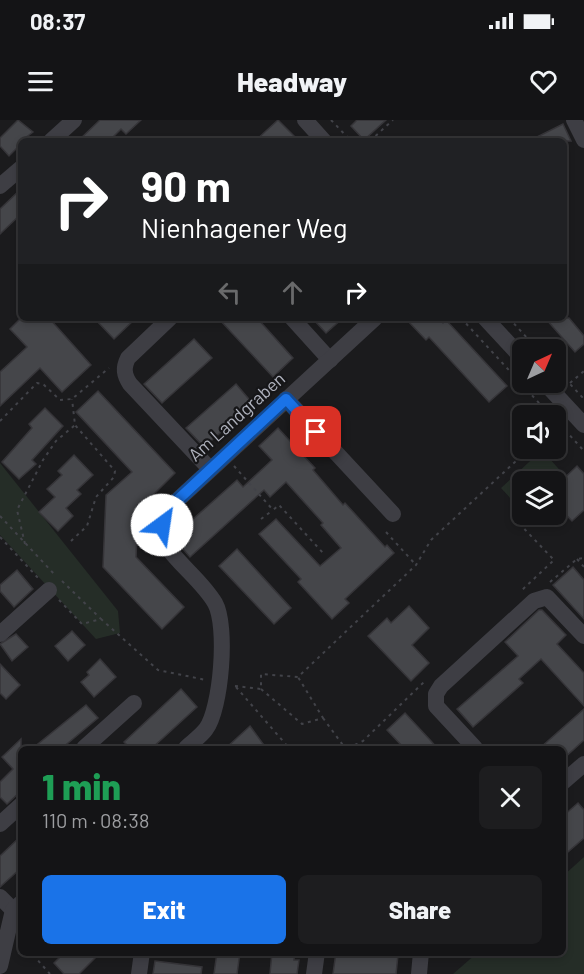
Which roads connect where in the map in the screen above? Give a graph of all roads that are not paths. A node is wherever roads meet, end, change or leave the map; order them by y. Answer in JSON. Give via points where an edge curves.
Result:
{"nodes":[{"id":1,"x":74,"y":120,"type":"edge"},
{"id":2,"x":305,"y":120,"type":"edge"},
{"id":3,"x":574,"y":120,"type":"edge"},
{"id":4,"x":54,"y":138,"type":"edge"},
{"id":5,"x":321,"y":138,"type":"edge"},
{"id":6,"x":584,"y":140,"type":"edge"},
{"id":7,"x":18,"y":171,"type":"edge"},
{"id":8,"x":0,"y":186,"type":"edge"},
{"id":9,"x":167,"y":321,"type":"edge"},
{"id":10,"x":295,"y":321,"type":"edge"},
{"id":11,"x":372,"y":321,"type":"edge"},
{"id":12,"x":487,"y":321,"type":"edge"},
{"id":13,"x":512,"y":347,"type":"edge"},
{"id":14,"x":330,"y":360,"type":"junction"},
{"id":15,"x":554,"y":393,"type":"edge"},
{"id":16,"x":286,"y":399,"type":"junction"},
{"id":17,"x":584,"y":426,"type":"edge"},
{"id":18,"x":209,"y":468,"type":"junction"},
{"id":19,"x":393,"y":514,"type":"dead end"},
{"id":20,"x":49,"y":590,"type":"road end"},
{"id":21,"x":0,"y":634,"type":"edge"},
{"id":22,"x":584,"y":636,"type":"edge"},
{"id":23,"x":134,"y":703,"type":"dead end"},
{"id":24,"x":86,"y":746,"type":"edge"},
{"id":25,"x":188,"y":746,"type":"edge"},
{"id":26,"x":473,"y":746,"type":"edge"},
{"id":27,"x":584,"y":764,"type":"edge"},
{"id":28,"x":566,"y":780,"type":"edge"},
{"id":29,"x":18,"y":808,"type":"edge"},
{"id":30,"x":0,"y":824,"type":"edge"},
{"id":31,"x":0,"y":897,"type":"edge"},
{"id":32,"x":17,"y":906,"type":"edge"},
{"id":33,"x":141,"y":956,"type":"edge"},
{"id":34,"x":316,"y":956,"type":"edge"},
{"id":35,"x":421,"y":956,"type":"edge"},
{"id":36,"x":2,"y":957,"type":"edge"},
{"id":37,"x":139,"y":974,"type":"edge"},
{"id":38,"x":314,"y":974,"type":"edge"},
{"id":39,"x":420,"y":974,"type":"edge"}],
"edges":[{"from":1,"to":4,"type":"street"},
{"from":2,"to":5,"type":"street"},
{"from":3,"to":6,"type":"street"},
{"from":7,"to":8,"type":"street"},
{"from":9,"to":18,"type":"street","via":[[124,366],[130,384]]},
{"from":10,"to":14,"type":"street"},
{"from":11,"to":14,"type":"street","name":"Am Landgraben"},
{"from":12,"to":13,"type":"street"},
{"from":14,"to":16,"type":"street","name":"Am Landgraben"},
{"from":15,"to":17,"type":"street"},
{"from":16,"to":18,"type":"street","name":"Am Landgraben"},
{"from":16,"to":19,"type":"street"},
{"from":18,"to":25,"type":"street","name":"Am Landgraben","via":[[169,508],[162,534],[171,554],[207,592],[219,612],[227,684],[207,728]]},
{"from":20,"to":21,"type":"street"},
{"from":22,"to":26,"type":"street","via":[[547,597],[534,601],[441,686],[436,706]]},
{"from":23,"to":24,"type":"street"},
{"from":27,"to":28,"type":"street"},
{"from":29,"to":30,"type":"street"},
{"from":31,"to":32,"type":"street"},
{"from":32,"to":36,"type":"street"},
{"from":33,"to":37,"type":"street"},
{"from":34,"to":38,"type":"street"},
{"from":35,"to":39,"type":"street"}]}
